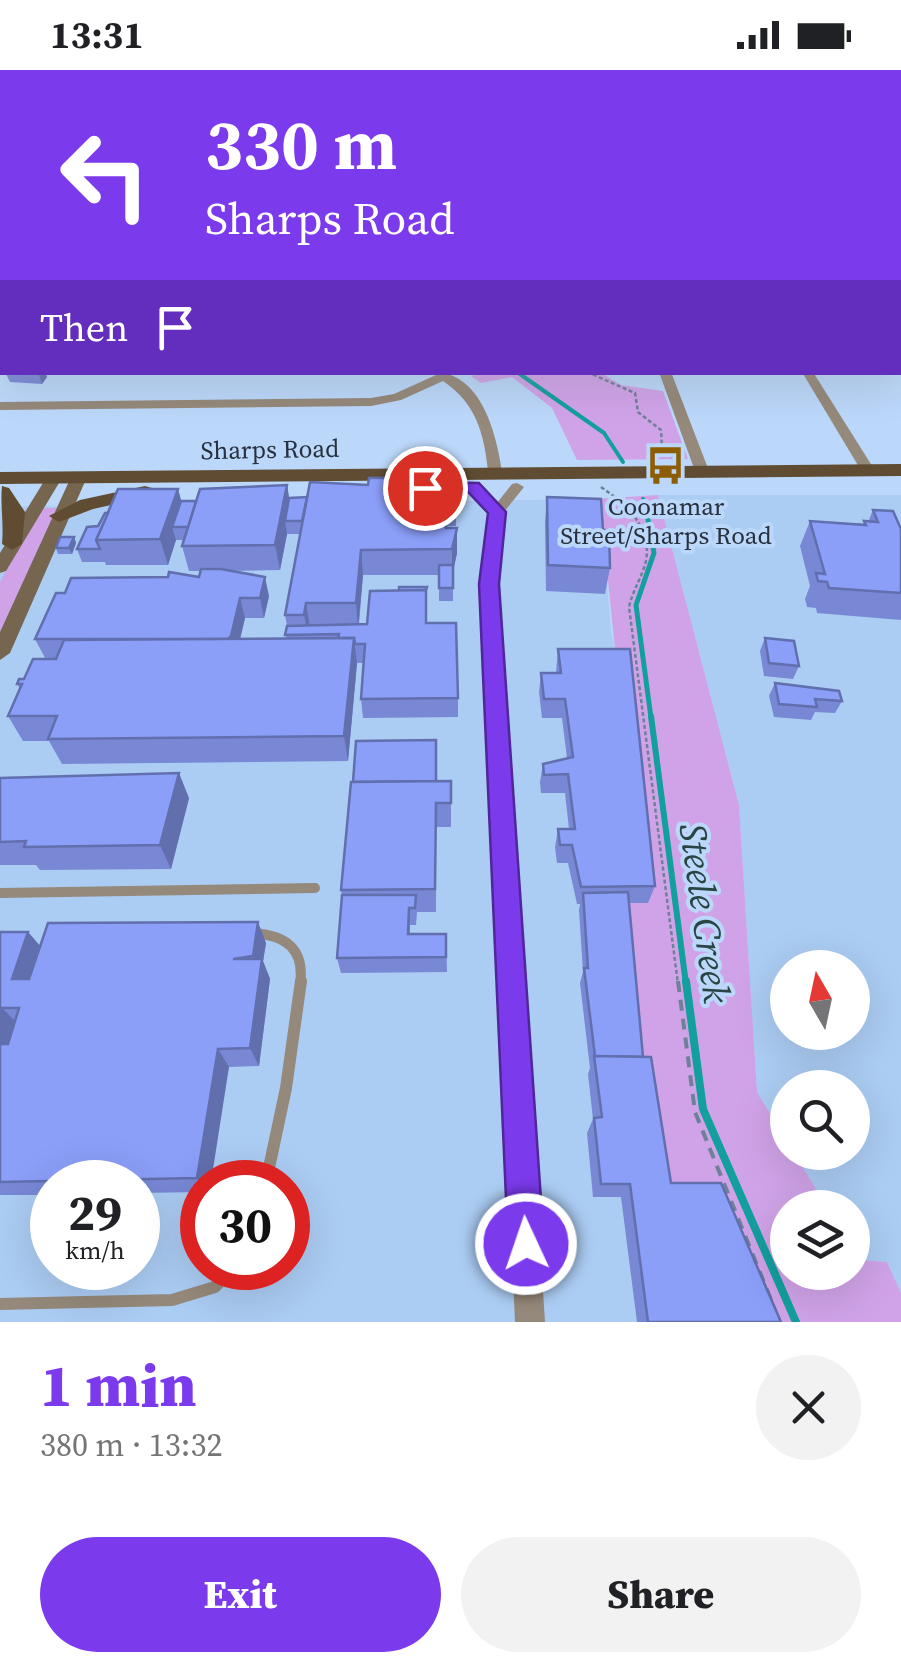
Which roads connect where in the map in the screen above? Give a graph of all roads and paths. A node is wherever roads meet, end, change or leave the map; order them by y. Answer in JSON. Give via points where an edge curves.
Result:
{"nodes":[{"id":1,"x":439,"y":375,"type":"edge"},
{"id":2,"x":442,"y":375,"type":"edge"},
{"id":3,"x":593,"y":375,"type":"edge"},
{"id":4,"x":665,"y":375,"type":"edge"},
{"id":5,"x":809,"y":375,"type":"edge"},
{"id":6,"x":0,"y":406,"type":"edge"},
{"id":7,"x":867,"y":470,"type":"junction"},
{"id":8,"x":901,"y":470,"type":"edge"},
{"id":9,"x":495,"y":471,"type":"junction"},
{"id":10,"x":694,"y":471,"type":"junction"},
{"id":11,"x":798,"y":477,"type":"junction"},
{"id":12,"x":75,"y":484,"type":"junction"},
{"id":13,"x":901,"y":484,"type":"edge"},
{"id":14,"x":49,"y":485,"type":"junction"},
{"id":15,"x":517,"y":486,"type":"junction"},
{"id":16,"x":547,"y":486,"type":"junction"},
{"id":17,"x":599,"y":486,"type":"junction"},
{"id":18,"x":1,"y":487,"type":"edge"},
{"id":19,"x":473,"y":487,"type":"junction"},
{"id":20,"x":150,"y":490,"type":"junction"},
{"id":21,"x":497,"y":512,"type":"junction"},
{"id":22,"x":59,"y":516,"type":"junction"},
{"id":23,"x":12,"y":544,"type":"junction"},
{"id":24,"x":0,"y":567,"type":"edge"},
{"id":25,"x":0,"y":653,"type":"edge"},
{"id":26,"x":315,"y":888,"type":"dead end"},
{"id":27,"x":0,"y":893,"type":"edge"},
{"id":28,"x":236,"y":932,"type":"edge"},
{"id":29,"x":271,"y":1160,"type":"edge"},
{"id":30,"x":204,"y":1290,"type":"edge"},
{"id":31,"x":0,"y":1304,"type":"edge"},
{"id":32,"x":530,"y":1322,"type":"edge"},
{"id":33,"x":780,"y":1322,"type":"edge"}],
"edges":[{"from":1,"to":6,"type":"street","via":[[371,402]]},
{"from":2,"to":9,"type":"street","via":[[472,396],[487,418]]},
{"from":3,"to":10,"type":"path","via":[[634,394],[638,412],[661,430],[662,448]]},
{"from":4,"to":10,"type":"street"},
{"from":5,"to":7,"type":"street"},
{"from":7,"to":8,"type":"main road","name":"Sharps Road"},
{"from":7,"to":11,"type":"main road","name":"Sharps Road"},
{"from":9,"to":10,"type":"main road","name":"Sharps Road"},
{"from":9,"to":12,"type":"main road","name":"Sharps Road"},
{"from":9,"to":16,"type":"main road"},
{"from":10,"to":11,"type":"main road","name":"Sharps Road"},
{"from":11,"to":13,"type":"main road","name":"Sharps Road"},
{"from":11,"to":17,"type":"main road","name":"Sharps Road"},
{"from":12,"to":14,"type":"main road","name":"Sharps Road"},
{"from":12,"to":20,"type":"main road","name":"Sharps Road"},
{"from":12,"to":22,"type":"street"},
{"from":14,"to":18,"type":"main road","name":"Sharps Road"},
{"from":14,"to":23,"type":"street"},
{"from":15,"to":16,"type":"main road","name":"Sharps Road"},
{"from":15,"to":19,"type":"main road","name":"Sharps Road"},
{"from":15,"to":21,"type":"street"},
{"from":16,"to":17,"type":"main road","name":"Sharps Road"},
{"from":17,"to":33,"type":"path","via":[[634,511],[646,550],[629,606],[696,1112]]},
{"from":18,"to":23,"type":"main road","via":[[15,512]]},
{"from":19,"to":20,"type":"main road","name":"Sharps Road"},
{"from":19,"to":21,"type":"street"},
{"from":20,"to":22,"type":"main road"},
{"from":21,"to":32,"type":"street","via":[[489,584]]},
{"from":22,"to":25,"type":"street"},
{"from":23,"to":24,"type":"street"},
{"from":26,"to":27,"type":"lane"},
{"from":28,"to":29,"type":"lane","via":[[281,938],[303,963]]},
{"from":30,"to":31,"type":"lane","via":[[172,1300]]}]}
